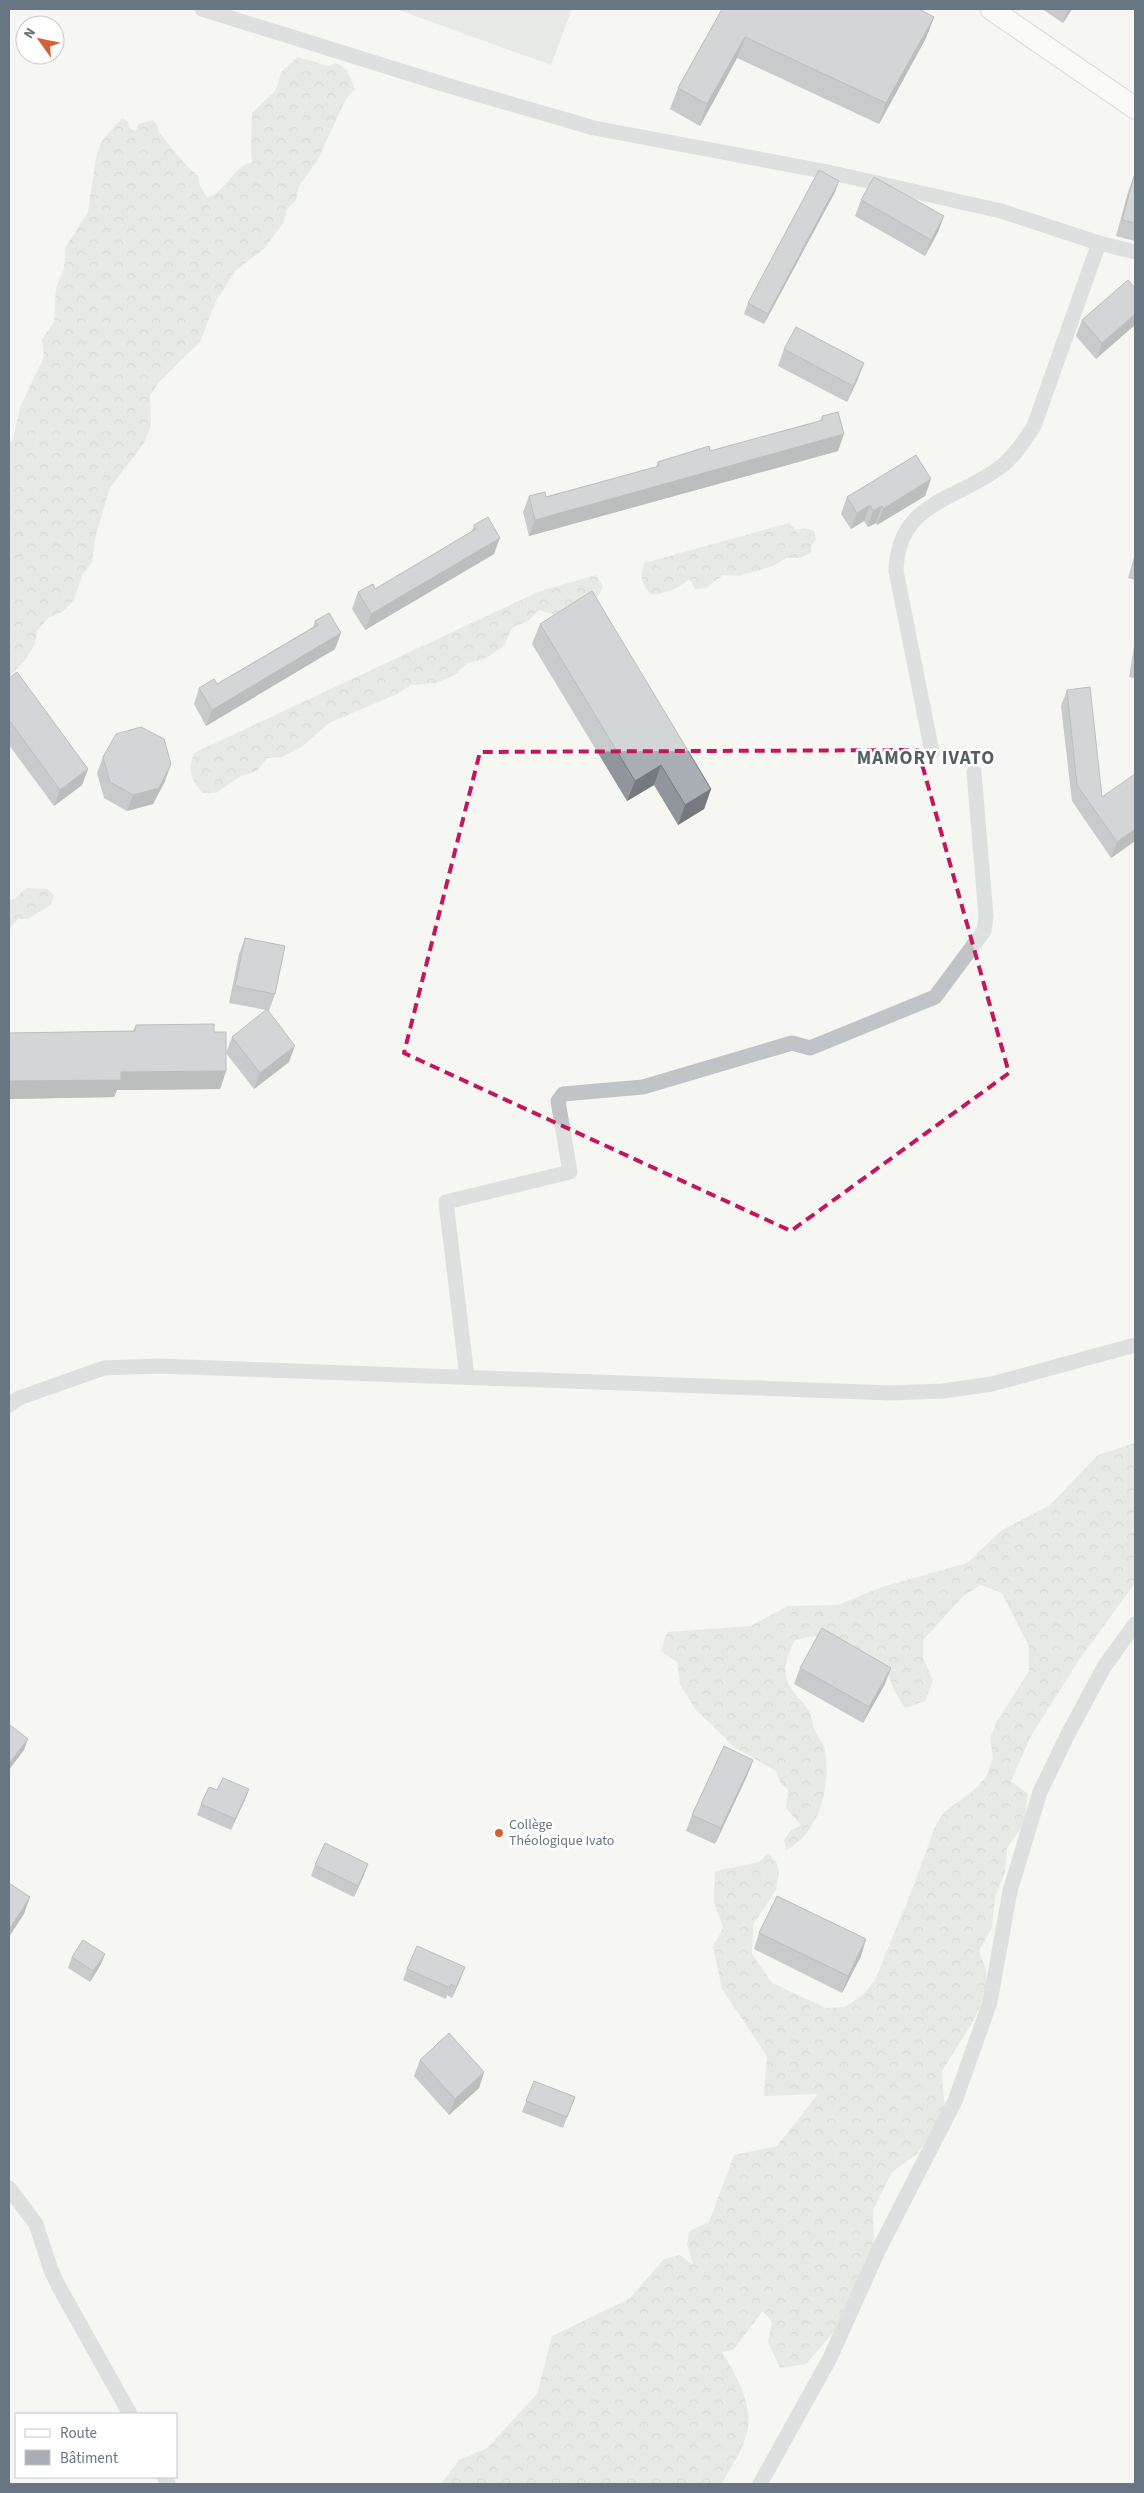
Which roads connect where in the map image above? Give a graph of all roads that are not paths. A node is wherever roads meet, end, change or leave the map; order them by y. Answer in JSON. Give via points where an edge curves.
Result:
{"nodes":[{"id":1,"x":202,"y":9,"type":"edge"},
{"id":2,"x":991,"y":9,"type":"edge"},
{"id":3,"x":1135,"y":108,"type":"edge"},
{"id":4,"x":1099,"y":243,"type":"junction"},
{"id":5,"x":1135,"y":252,"type":"edge"},
{"id":6,"x":932,"y":752,"type":"dead end"},
{"id":7,"x":974,"y":772,"type":"dead end"},
{"id":8,"x":1135,"y":1345,"type":"edge"},
{"id":9,"x":467,"y":1377,"type":"junction"},
{"id":10,"x":9,"y":1404,"type":"edge"},
{"id":11,"x":1135,"y":1624,"type":"edge"},
{"id":12,"x":9,"y":2188,"type":"edge"},
{"id":13,"x":129,"y":2413,"type":"edge"},
{"id":14,"x":760,"y":2484,"type":"edge"}],
"edges":[{"from":1,"to":4,"type":"street","via":[[594,128],[828,172],[1001,211]]},
{"from":2,"to":3,"type":"main road"},
{"from":4,"to":5,"type":"street"},
{"from":4,"to":6,"type":"street","via":[[1034,426],[1017,451],[1002,465],[924,510],[908,527],[896,550],[896,571]]},
{"from":7,"to":9,"type":"street","via":[[986,916],[984,932],[935,998],[810,1048],[792,1043],[643,1087],[564,1094],[558,1101],[570,1172],[446,1202]]},
{"from":8,"to":9,"type":"street","via":[[992,1384],[942,1391],[892,1393]]},
{"from":9,"to":10,"type":"street","via":[[226,1368],[104,1368]]},
{"from":11,"to":14,"type":"street","via":[[1104,1667],[1040,1792],[1010,1891],[990,2002],[955,2101],[879,2249],[830,2358]]},
{"from":12,"to":13,"type":"street","via":[[36,2224],[58,2286]]}]}
